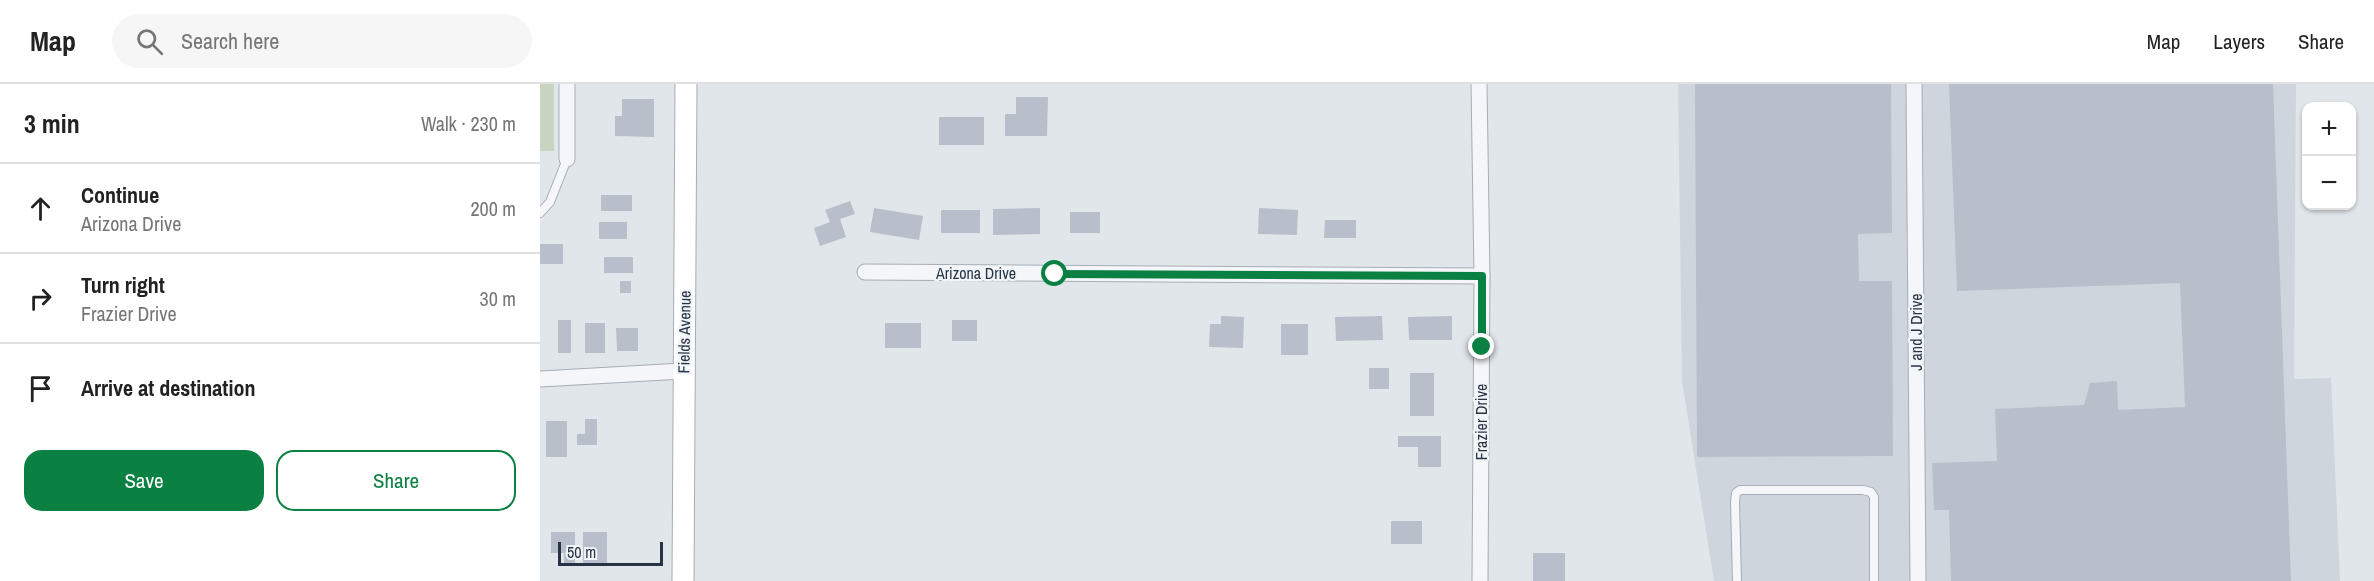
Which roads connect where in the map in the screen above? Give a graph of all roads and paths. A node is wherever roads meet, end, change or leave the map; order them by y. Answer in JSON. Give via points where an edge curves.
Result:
{"nodes":[{"id":1,"x":567,"y":84,"type":"edge"},
{"id":2,"x":686,"y":84,"type":"edge"},
{"id":3,"x":1479,"y":84,"type":"edge"},
{"id":4,"x":1914,"y":84,"type":"edge"},
{"id":5,"x":567,"y":159,"type":"joint"},
{"id":6,"x":540,"y":213,"type":"edge"},
{"id":7,"x":865,"y":272,"type":"dead end"},
{"id":8,"x":1482,"y":276,"type":"junction"},
{"id":9,"x":683,"y":371,"type":"junction"},
{"id":10,"x":540,"y":379,"type":"edge"},
{"id":11,"x":683,"y":581,"type":"edge"},
{"id":12,"x":1480,"y":581,"type":"edge"},
{"id":13,"x":1737,"y":581,"type":"edge"},
{"id":14,"x":1874,"y":581,"type":"edge"},
{"id":15,"x":1918,"y":581,"type":"edge"}],
"edges":[{"from":1,"to":5,"type":"street"},
{"from":2,"to":9,"type":"street","name":"Fields Avenue"},
{"from":3,"to":8,"type":"street","name":"Frazier Drive"},
{"from":4,"to":15,"type":"street","name":"J and J Drive"},
{"from":5,"to":6,"type":"lane","via":[[550,202]]},
{"from":7,"to":8,"type":"street","name":"Arizona Drive"},
{"from":8,"to":12,"type":"street","name":"Frazier Drive"},
{"from":9,"to":10,"type":"street"},
{"from":9,"to":11,"type":"street","name":"Fields Avenue"},
{"from":13,"to":14,"type":"lane","via":[[1735,502],[1740,490],[1871,492]]}]}
